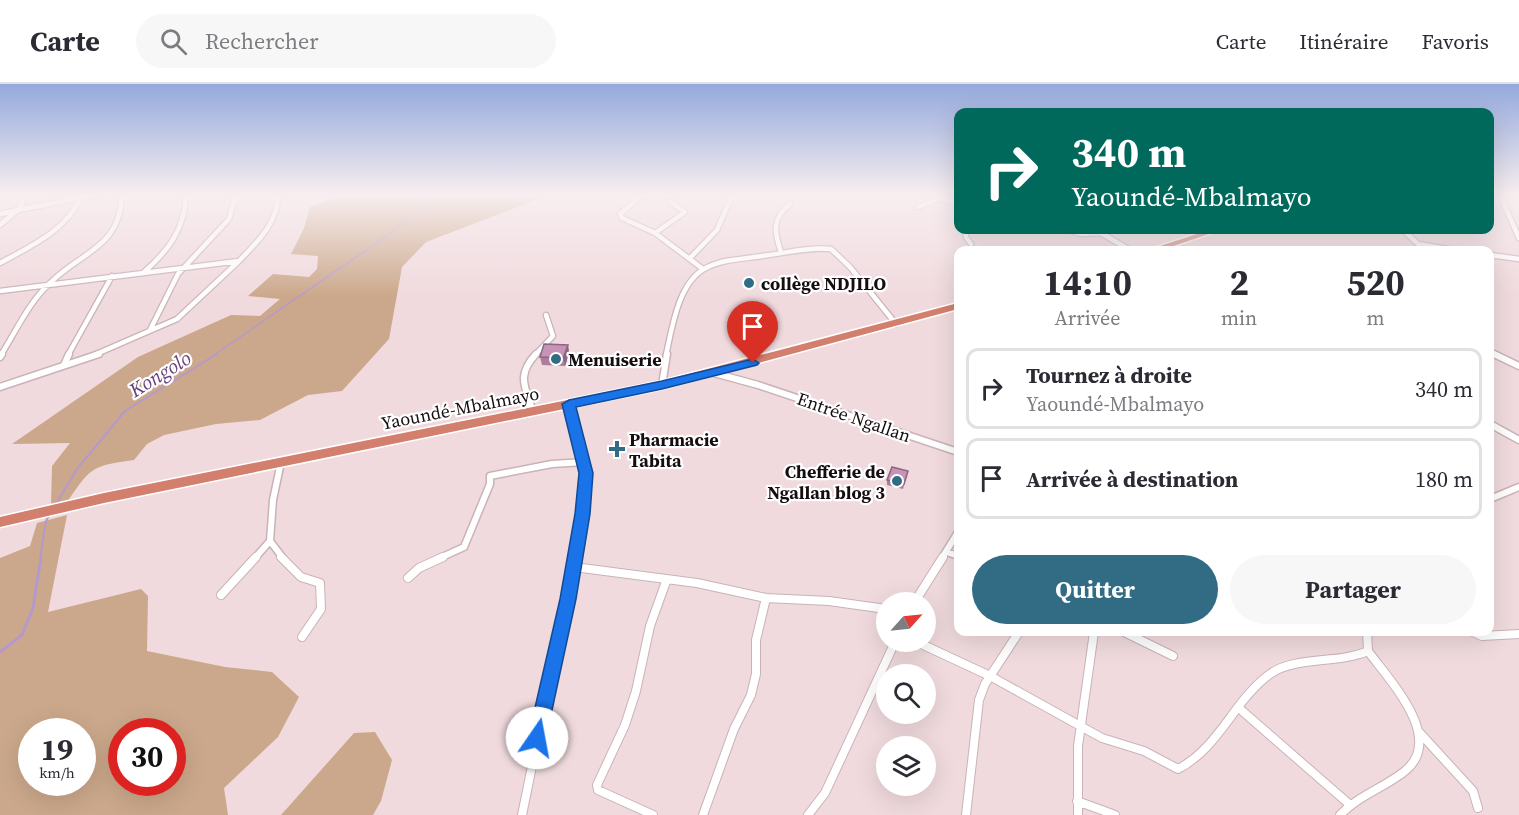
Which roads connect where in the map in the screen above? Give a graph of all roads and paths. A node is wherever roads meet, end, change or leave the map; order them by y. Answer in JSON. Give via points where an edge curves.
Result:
{"nodes":[{"id":1,"x":53,"y":229,"type":"edge"},
{"id":2,"x":116,"y":229,"type":"edge"},
{"id":3,"x":179,"y":229,"type":"edge"},
{"id":4,"x":220,"y":229,"type":"edge"},
{"id":5,"x":265,"y":229,"type":"edge"},
{"id":6,"x":647,"y":229,"type":"edge"},
{"id":7,"x":661,"y":229,"type":"edge"},
{"id":8,"x":716,"y":229,"type":"edge"},
{"id":9,"x":774,"y":229,"type":"edge"},
{"id":10,"x":655,"y":233,"type":"junction"},
{"id":11,"x":966,"y":234,"type":"edge"},
{"id":12,"x":1103,"y":234,"type":"edge"},
{"id":13,"x":1194,"y":234,"type":"edge"},
{"id":14,"x":1406,"y":234,"type":"edge"},
{"id":15,"x":971,"y":244,"type":"dead end"},
{"id":16,"x":1123,"y":246,"type":"edge"},
{"id":17,"x":1163,"y":246,"type":"edge"},
{"id":18,"x":1428,"y":246,"type":"edge"},
{"id":19,"x":781,"y":252,"type":"junction"},
{"id":20,"x":1494,"y":256,"type":"edge"},
{"id":21,"x":690,"y":258,"type":"junction"},
{"id":22,"x":1519,"y":259,"type":"edge"},
{"id":23,"x":239,"y":261,"type":"junction"},
{"id":24,"x":0,"y":263,"type":"edge"},
{"id":25,"x":188,"y":267,"type":"junction"},
{"id":26,"x":703,"y":268,"type":"junction"},
{"id":27,"x":142,"y":273,"type":"junction"},
{"id":28,"x":112,"y":276,"type":"junction"},
{"id":29,"x":49,"y":283,"type":"junction"},
{"id":30,"x":0,"y":291,"type":"edge"},
{"id":31,"x":954,"y":307,"type":"edge"},
{"id":32,"x":546,"y":315,"type":"dead end"},
{"id":33,"x":896,"y":324,"type":"junction"},
{"id":34,"x":150,"y":330,"type":"junction"},
{"id":35,"x":1494,"y":354,"type":"edge"},
{"id":36,"x":0,"y":357,"type":"edge"},
{"id":37,"x":64,"y":365,"type":"junction"},
{"id":38,"x":1519,"y":366,"type":"edge"},
{"id":39,"x":714,"y":373,"type":"junction"},
{"id":40,"x":662,"y":385,"type":"junction"},
{"id":41,"x":0,"y":387,"type":"edge"},
{"id":42,"x":569,"y":404,"type":"junction"},
{"id":43,"x":532,"y":412,"type":"junction"},
{"id":44,"x":1494,"y":426,"type":"edge"},
{"id":45,"x":1519,"y":440,"type":"edge"},
{"id":46,"x":954,"y":451,"type":"edge"},
{"id":47,"x":281,"y":462,"type":"junction"},
{"id":48,"x":584,"y":462,"type":"junction"},
{"id":49,"x":1519,"y":487,"type":"edge"},
{"id":50,"x":1494,"y":497,"type":"edge"},
{"id":51,"x":0,"y":522,"type":"edge"},
{"id":52,"x":954,"y":539,"type":"edge"},
{"id":53,"x":270,"y":541,"type":"junction"},
{"id":54,"x":947,"y":552,"type":"junction"},
{"id":55,"x":954,"y":555,"type":"edge"},
{"id":56,"x":574,"y":567,"type":"junction"},
{"id":57,"x":408,"y":578,"type":"dead end"},
{"id":58,"x":667,"y":579,"type":"junction"},
{"id":59,"x":921,"y":592,"type":"edge"},
{"id":60,"x":221,"y":595,"type":"dead end"},
{"id":61,"x":766,"y":598,"type":"junction"},
{"id":62,"x":876,"y":608,"type":"edge"},
{"id":63,"x":1519,"y":634,"type":"edge"},
{"id":64,"x":1016,"y":636,"type":"edge"},
{"id":65,"x":1093,"y":636,"type":"edge"},
{"id":66,"x":1132,"y":636,"type":"edge"},
{"id":67,"x":1367,"y":636,"type":"edge"},
{"id":68,"x":1494,"y":636,"type":"edge"},
{"id":69,"x":302,"y":638,"type":"dead end"},
{"id":70,"x":936,"y":651,"type":"edge"},
{"id":71,"x":1368,"y":651,"type":"junction"},
{"id":72,"x":890,"y":652,"type":"edge"},
{"id":73,"x":1173,"y":656,"type":"dead end"},
{"id":74,"x":990,"y":676,"type":"junction"},
{"id":75,"x":1240,"y":709,"type":"junction"},
{"id":76,"x":1079,"y":725,"type":"junction"},
{"id":77,"x":1419,"y":732,"type":"junction"},
{"id":78,"x":1077,"y":801,"type":"junction"},
{"id":79,"x":1349,"y":804,"type":"junction"},
{"id":80,"x":1478,"y":808,"type":"dead end"},
{"id":81,"x":522,"y":815,"type":"edge"},
{"id":82,"x":652,"y":815,"type":"edge"},
{"id":83,"x":703,"y":815,"type":"edge"},
{"id":84,"x":808,"y":815,"type":"edge"},
{"id":85,"x":966,"y":815,"type":"edge"},
{"id":86,"x":1078,"y":815,"type":"edge"},
{"id":87,"x":1115,"y":815,"type":"edge"},
{"id":88,"x":1340,"y":815,"type":"edge"}],
"edges":[{"from":1,"to":24,"type":"street"},
{"from":2,"to":29,"type":"street"},
{"from":3,"to":27,"type":"street","via":[[170,249]]},
{"from":4,"to":25,"type":"street"},
{"from":5,"to":23,"type":"street"},
{"from":6,"to":10,"type":"street"},
{"from":7,"to":10,"type":"street"},
{"from":8,"to":21,"type":"street"},
{"from":9,"to":19,"type":"street"},
{"from":10,"to":21,"type":"street"},
{"from":11,"to":15,"type":"street"},
{"from":12,"to":16,"type":"street"},
{"from":13,"to":17,"type":"highway"},
{"from":14,"to":18,"type":"street","via":[[1412,242]]},
{"from":19,"to":26,"type":"street"},
{"from":19,"to":33,"type":"street","via":[[834,250]]},
{"from":20,"to":22,"type":"street"},
{"from":21,"to":26,"type":"street"},
{"from":23,"to":25,"type":"street"},
{"from":23,"to":34,"type":"street","via":[[182,315]]},
{"from":25,"to":27,"type":"street"},
{"from":25,"to":34,"type":"street","via":[[178,274]]},
{"from":26,"to":40,"type":"street","via":[[688,282],[683,294],[666,352]]},
{"from":27,"to":28,"type":"street"},
{"from":28,"to":29,"type":"street"},
{"from":28,"to":37,"type":"street"},
{"from":29,"to":30,"type":"street"},
{"from":29,"to":36,"type":"street"},
{"from":31,"to":33,"type":"highway","name":"Yaoundé-Mbalmayo"},
{"from":32,"to":43,"type":"street","via":[[553,336],[527,364],[522,376]]},
{"from":33,"to":39,"type":"highway","name":"Yaoundé-Mbalmayo"},
{"from":34,"to":37,"type":"street","via":[[107,351]]},
{"from":35,"to":38,"type":"street"},
{"from":37,"to":41,"type":"street"},
{"from":39,"to":40,"type":"highway","name":"Yaoundé-Mbalmayo"},
{"from":39,"to":46,"type":"street","name":"Entrée Ngallan"},
{"from":40,"to":42,"type":"highway","name":"Yaoundé-Mbalmayo"},
{"from":42,"to":43,"type":"highway","name":"Yaoundé-Mbalmayo"},
{"from":42,"to":48,"type":"street"},
{"from":43,"to":47,"type":"highway","name":"Yaoundé-Mbalmayo"},
{"from":44,"to":45,"type":"street"},
{"from":47,"to":51,"type":"highway","name":"Yaoundé-Mbalmayo"},
{"from":47,"to":53,"type":"street"},
{"from":48,"to":56,"type":"street","via":[[583,514]]},
{"from":48,"to":57,"type":"street","via":[[490,476],[464,547],[419,568]]},
{"from":49,"to":50,"type":"street"},
{"from":52,"to":54,"type":"street"},
{"from":53,"to":60,"type":"street"},
{"from":53,"to":69,"type":"street","via":[[301,577],[320,583],[321,609]]},
{"from":54,"to":55,"type":"street"},
{"from":54,"to":59,"type":"street"},
{"from":56,"to":58,"type":"street"},
{"from":56,"to":81,"type":"street"},
{"from":58,"to":61,"type":"street"},
{"from":58,"to":82,"type":"street","via":[[650,626],[625,725],[597,785],[598,790]]},
{"from":61,"to":62,"type":"street"},
{"from":61,"to":83,"type":"street","via":[[756,640],[756,674],[751,695],[734,729]]},
{"from":63,"to":68,"type":"street"},
{"from":64,"to":74,"type":"street"},
{"from":65,"to":76,"type":"street"},
{"from":66,"to":73,"type":"street"},
{"from":67,"to":71,"type":"street"},
{"from":70,"to":74,"type":"street"},
{"from":71,"to":75,"type":"street","via":[[1349,658],[1279,669],[1247,694]]},
{"from":71,"to":77,"type":"street","via":[[1417,723]]},
{"from":72,"to":84,"type":"street","via":[[825,793]]},
{"from":74,"to":76,"type":"street"},
{"from":74,"to":85,"type":"street","via":[[979,700]]},
{"from":75,"to":76,"type":"street","via":[[1190,762],[1178,769]]},
{"from":75,"to":79,"type":"street"},
{"from":76,"to":78,"type":"street"},
{"from":77,"to":79,"type":"street","via":[[1410,766]]},
{"from":77,"to":80,"type":"street","via":[[1473,791]]},
{"from":78,"to":86,"type":"street"},
{"from":78,"to":87,"type":"street"},
{"from":79,"to":88,"type":"street"}]}
